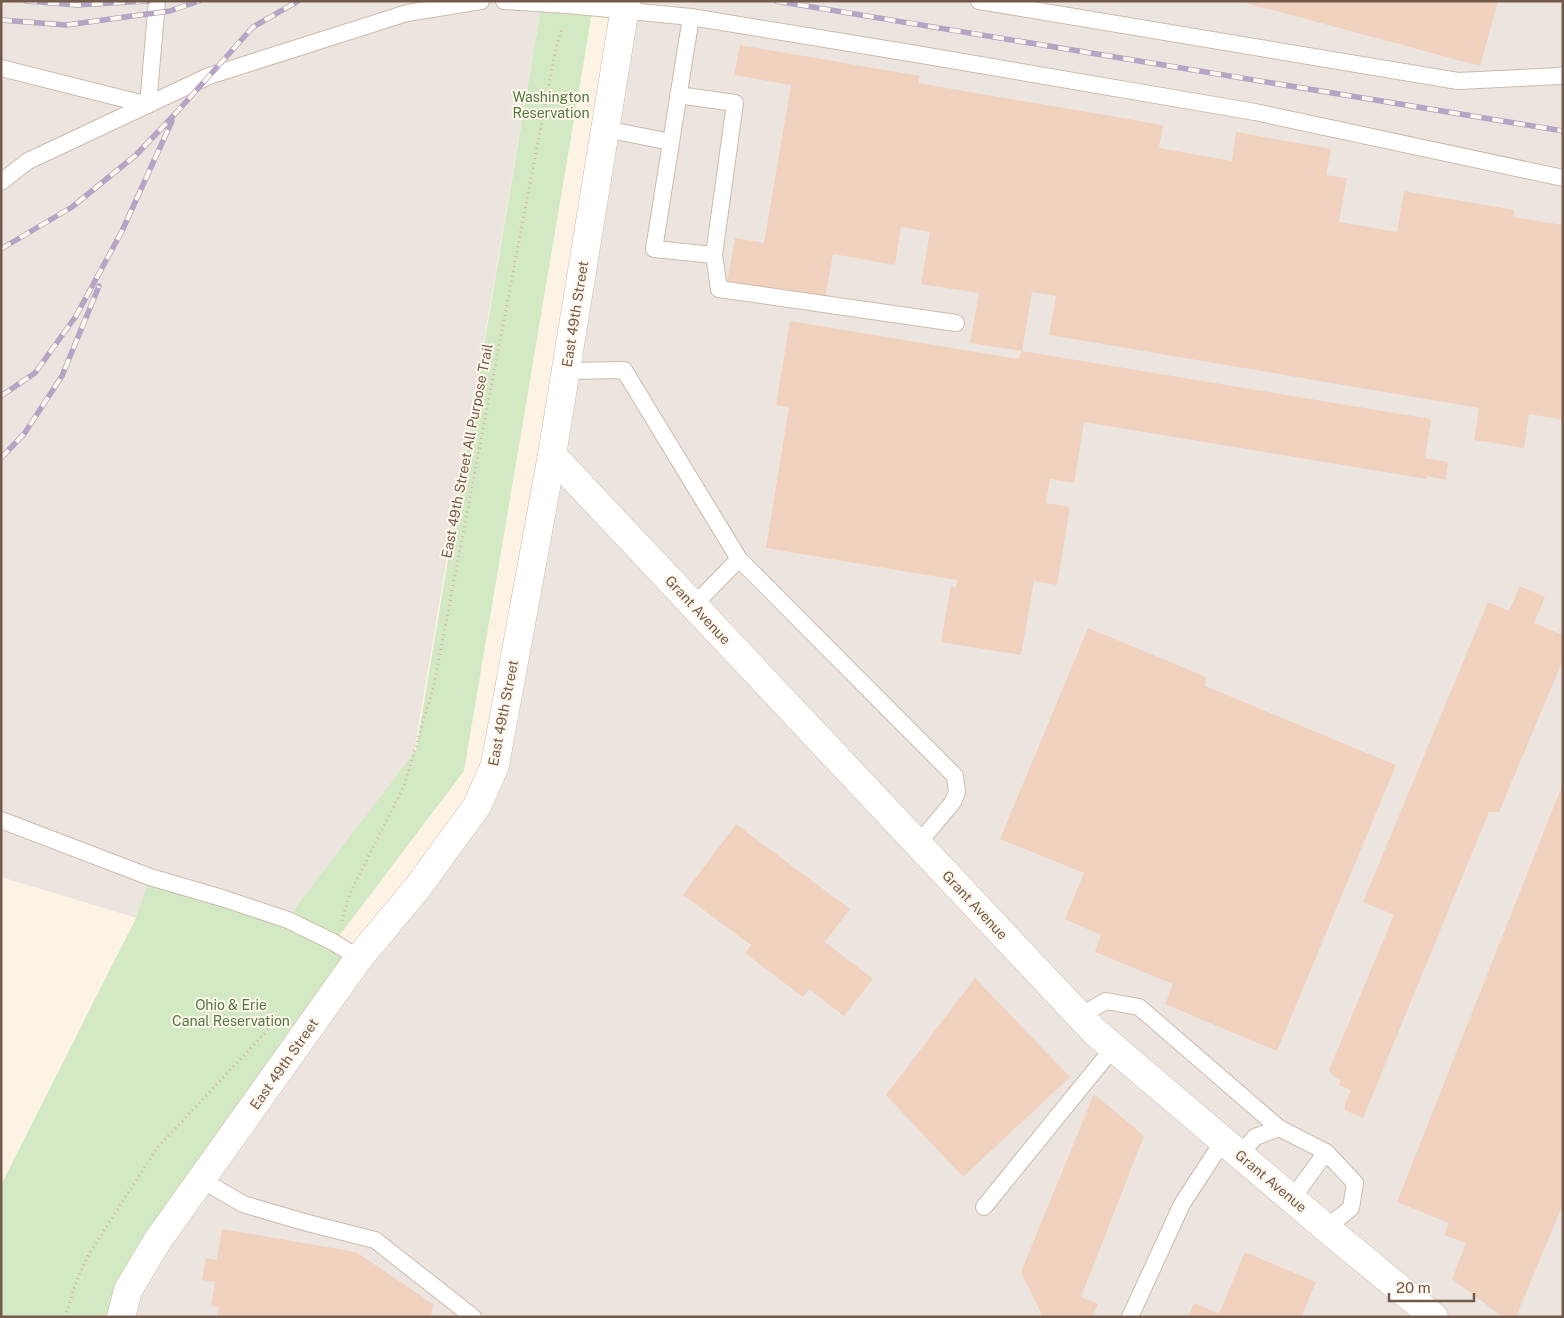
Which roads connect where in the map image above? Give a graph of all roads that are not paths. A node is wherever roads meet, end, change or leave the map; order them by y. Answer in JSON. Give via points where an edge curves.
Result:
{"nodes":[{"id":1,"x":157,"y":1,"type":"edge"},
{"id":2,"x":481,"y":1,"type":"edge"},
{"id":3,"x":504,"y":1,"type":"edge"},
{"id":4,"x":979,"y":1,"type":"edge"},
{"id":5,"x":625,"y":6,"type":"edge"},
{"id":6,"x":691,"y":18,"type":"junction"},
{"id":7,"x":1,"y":68,"type":"edge"},
{"id":8,"x":1563,"y":75,"type":"edge"},
{"id":9,"x":678,"y":95,"type":"junction"},
{"id":10,"x":148,"y":104,"type":"junction"},
{"id":11,"x":605,"y":129,"type":"junction"},
{"id":12,"x":671,"y":142,"type":"junction"},
{"id":13,"x":1563,"y":178,"type":"edge"},
{"id":14,"x":1,"y":182,"type":"edge"},
{"id":15,"x":714,"y":256,"type":"junction"},
{"id":16,"x":956,"y":323,"type":"dead end"},
{"id":17,"x":566,"y":371,"type":"junction"},
{"id":18,"x":552,"y":455,"type":"junction"},
{"id":19,"x":739,"y":559,"type":"junction"},
{"id":20,"x":694,"y":605,"type":"junction"},
{"id":21,"x":1,"y":820,"type":"edge"},
{"id":22,"x":918,"y":844,"type":"junction"},
{"id":23,"x":359,"y":958,"type":"junction"},
{"id":24,"x":1080,"y":1016,"type":"junction"},
{"id":25,"x":1113,"y":1048,"type":"junction"},
{"id":26,"x":1280,"y":1128,"type":"junction"},
{"id":27,"x":1232,"y":1148,"type":"junction"},
{"id":28,"x":1326,"y":1152,"type":"junction"},
{"id":29,"x":202,"y":1180,"type":"junction"},
{"id":30,"x":1292,"y":1199,"type":"junction"},
{"id":31,"x":984,"y":1207,"type":"dead end"},
{"id":32,"x":1326,"y":1228,"type":"junction"},
{"id":33,"x":121,"y":1317,"type":"edge"},
{"id":34,"x":473,"y":1317,"type":"edge"},
{"id":35,"x":1130,"y":1317,"type":"edge"},
{"id":36,"x":1434,"y":1317,"type":"edge"}],
"edges":[{"from":1,"to":10,"type":"lane"},
{"from":2,"to":10,"type":"lane","via":[[407,13],[370,24],[209,76]]},
{"from":3,"to":5,"type":"lane"},
{"from":4,"to":8,"type":"lane","via":[[1458,81]]},
{"from":5,"to":6,"type":"lane"},
{"from":5,"to":11,"type":"street","name":"East 49th Street"},
{"from":6,"to":9,"type":"lane"},
{"from":6,"to":13,"type":"lane","via":[[1255,112]]},
{"from":7,"to":10,"type":"lane"},
{"from":9,"to":12,"type":"lane"},
{"from":9,"to":15,"type":"lane","via":[[735,102]]},
{"from":10,"to":14,"type":"lane","via":[[28,161]]},
{"from":11,"to":12,"type":"lane"},
{"from":11,"to":17,"type":"street","name":"East 49th Street"},
{"from":12,"to":15,"type":"lane","via":[[654,250]]},
{"from":15,"to":16,"type":"lane","via":[[719,289]]},
{"from":17,"to":18,"type":"street","name":"East 49th Street"},
{"from":17,"to":19,"type":"lane","via":[[624,370]]},
{"from":18,"to":20,"type":"street","name":"Grant Avenue"},
{"from":18,"to":23,"type":"street","name":"East 49th Street","via":[[495,765],[476,806],[418,886]]},
{"from":19,"to":20,"type":"lane"},
{"from":19,"to":22,"type":"lane","via":[[955,776],[957,792],[953,802]]},
{"from":20,"to":22,"type":"street","name":"Grant Avenue"},
{"from":21,"to":23,"type":"lane","via":[[150,877],[288,920]]},
{"from":22,"to":24,"type":"street","name":"Grant Avenue"},
{"from":23,"to":29,"type":"street","name":"East 49th Street"},
{"from":24,"to":25,"type":"street","name":"Grant Avenue"},
{"from":24,"to":26,"type":"lane","via":[[1106,1001],[1139,1007]]},
{"from":25,"to":27,"type":"street","name":"Grant Avenue"},
{"from":25,"to":31,"type":"lane"},
{"from":26,"to":27,"type":"lane"},
{"from":26,"to":28,"type":"lane"},
{"from":27,"to":30,"type":"street","name":"Grant Avenue"},
{"from":27,"to":35,"type":"lane","via":[[1182,1204]]},
{"from":28,"to":30,"type":"lane"},
{"from":28,"to":32,"type":"lane","via":[[1355,1183],[1351,1208]]},
{"from":29,"to":33,"type":"street","name":"East 49th Street","via":[[158,1240],[128,1290]]},
{"from":29,"to":34,"type":"lane","via":[[243,1204],[375,1240]]},
{"from":30,"to":32,"type":"street","name":"Grant Avenue"},
{"from":32,"to":36,"type":"street","name":"Grant Avenue"}]}
